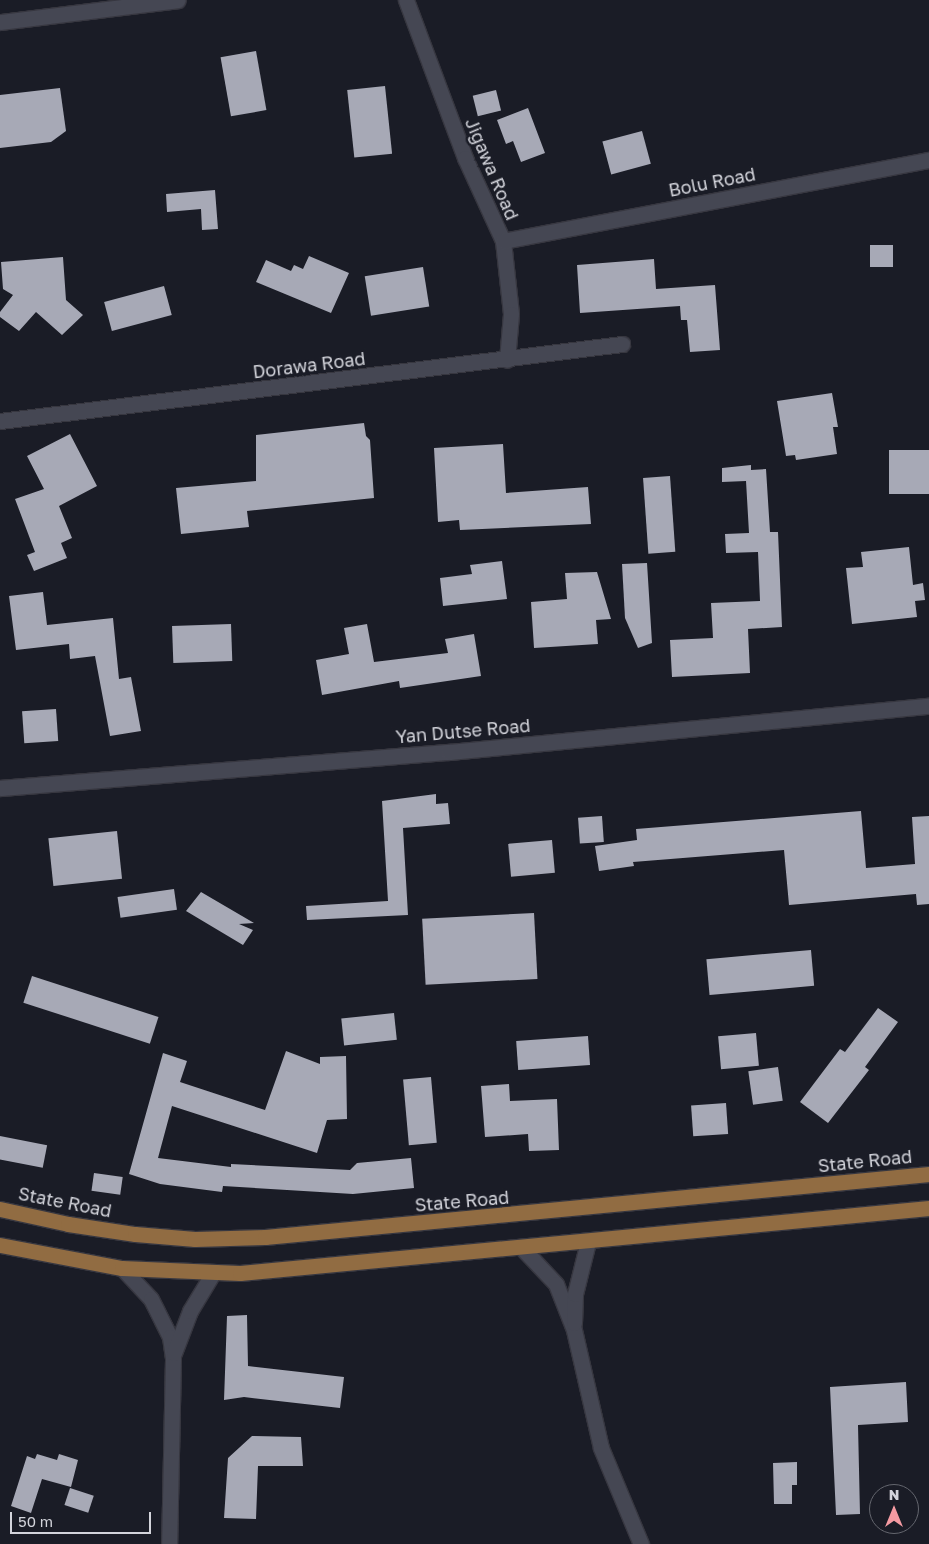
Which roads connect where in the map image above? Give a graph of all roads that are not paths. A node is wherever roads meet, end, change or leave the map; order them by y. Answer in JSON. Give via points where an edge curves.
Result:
{"nodes":[{"id":1,"x":178,"y":0,"type":"edge"},
{"id":2,"x":406,"y":0,"type":"edge"},
{"id":3,"x":0,"y":22,"type":"edge"},
{"id":4,"x":929,"y":160,"type":"edge"},
{"id":5,"x":503,"y":241,"type":"junction"},
{"id":6,"x":622,"y":344,"type":"dead end"},
{"id":7,"x":507,"y":360,"type":"junction"},
{"id":8,"x":0,"y":421,"type":"edge"},
{"id":9,"x":929,"y":706,"type":"edge"},
{"id":10,"x":0,"y":788,"type":"edge"},
{"id":11,"x":929,"y":1174,"type":"edge"},
{"id":12,"x":929,"y":1208,"type":"edge"},
{"id":13,"x":0,"y":1209,"type":"edge"},
{"id":14,"x":588,"y":1242,"type":"junction"},
{"id":15,"x":0,"y":1245,"type":"edge"},
{"id":16,"x":523,"y":1249,"type":"junction"},
{"id":17,"x":122,"y":1268,"type":"junction"},
{"id":18,"x":213,"y":1273,"type":"junction"},
{"id":19,"x":574,"y":1330,"type":"junction"},
{"id":20,"x":172,"y":1359,"type":"junction"},
{"id":21,"x":169,"y":1544,"type":"edge"},
{"id":22,"x":641,"y":1544,"type":"edge"}],
"edges":[{"from":1,"to":3,"type":"street"},
{"from":2,"to":5,"type":"street","name":"Jigawa Road","via":[[465,158]]},
{"from":4,"to":5,"type":"street","name":"Bolu Road"},
{"from":5,"to":7,"type":"street","name":"Jigawa Road","via":[[511,314]]},
{"from":6,"to":7,"type":"street","name":"Dorawa Road"},
{"from":7,"to":8,"type":"street","name":"Dorawa Road"},
{"from":9,"to":10,"type":"street","name":"Yan Dutse Road","via":[[449,752]]},
{"from":11,"to":13,"type":"main road","name":"State Road","via":[[265,1237],[195,1239],[135,1234]]},
{"from":12,"to":14,"type":"main road"},
{"from":14,"to":16,"type":"main road"},
{"from":14,"to":19,"type":"street","via":[[575,1294]]},
{"from":15,"to":17,"type":"main road"},
{"from":16,"to":18,"type":"main road","via":[[296,1270]]},
{"from":16,"to":19,"type":"street","via":[[556,1284]]},
{"from":17,"to":18,"type":"main road"},
{"from":17,"to":20,"type":"street","via":[[151,1299],[163,1318],[170,1336]]},
{"from":18,"to":20,"type":"street","via":[[190,1311]]},
{"from":19,"to":22,"type":"street","via":[[601,1448]]},
{"from":20,"to":21,"type":"street"}]}
